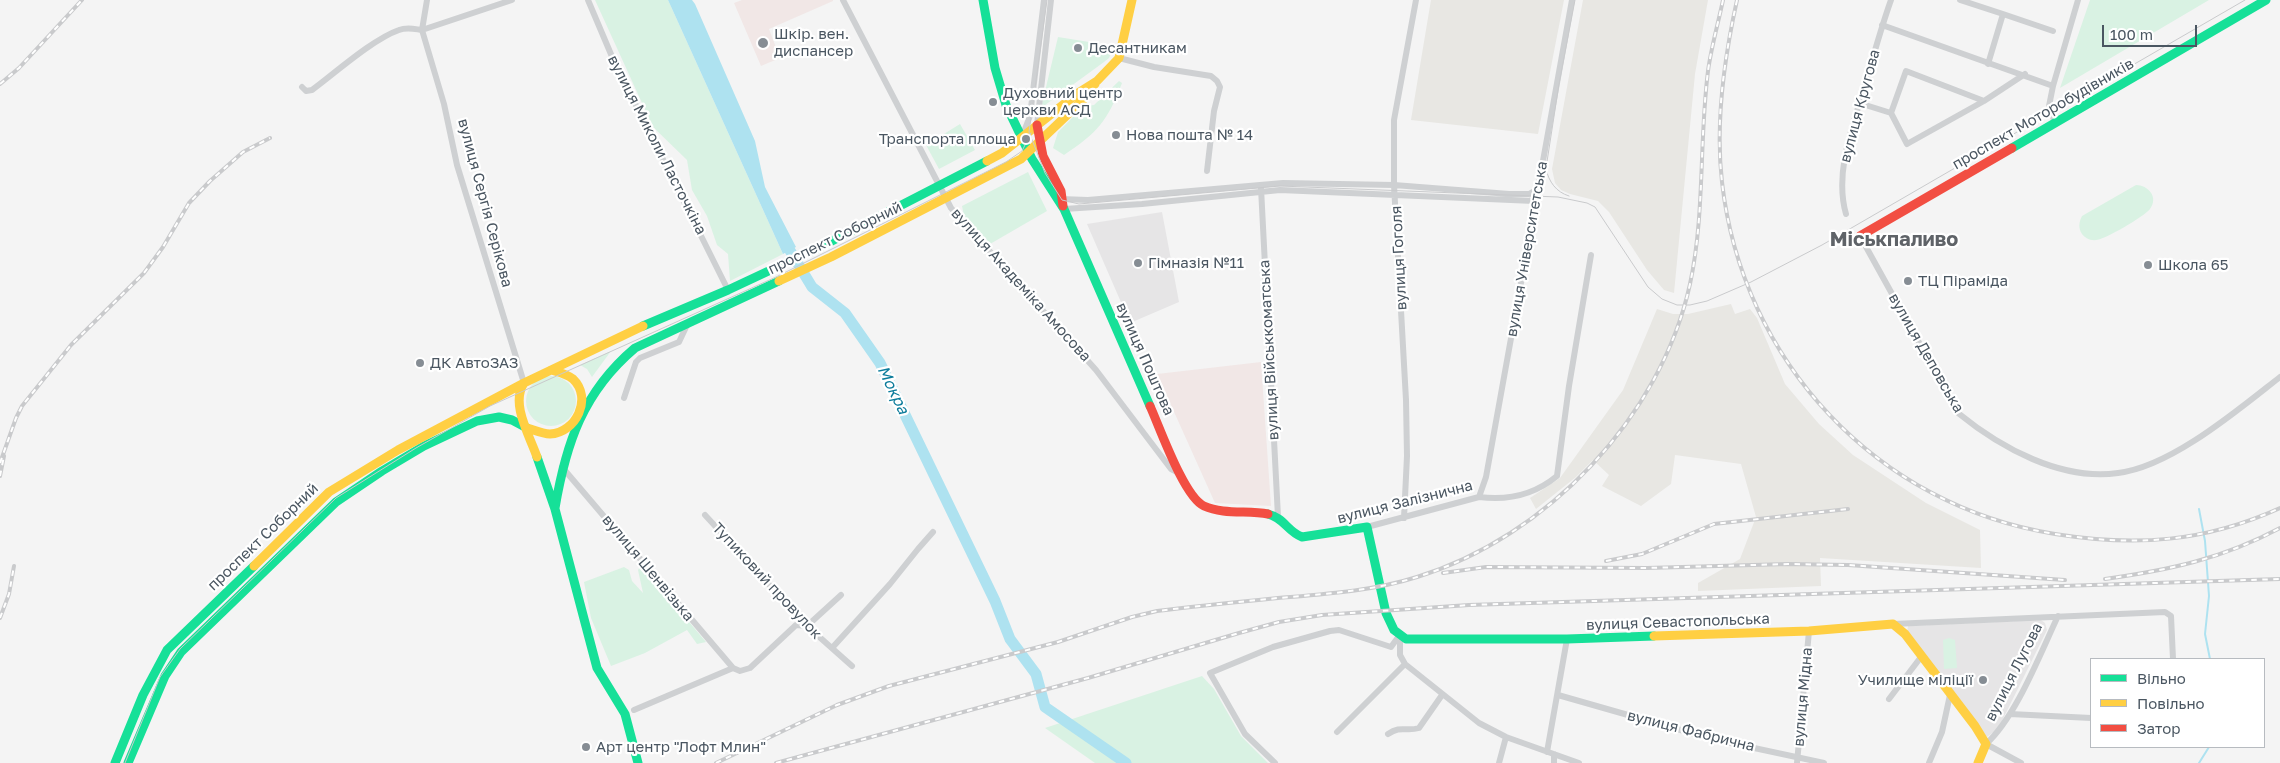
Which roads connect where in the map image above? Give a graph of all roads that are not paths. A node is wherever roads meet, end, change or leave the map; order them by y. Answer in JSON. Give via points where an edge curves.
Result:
{"nodes":[{"id":1,"x":427,"y":0,"type":"edge"},
{"id":2,"x":512,"y":0,"type":"edge"},
{"id":3,"x":588,"y":0,"type":"edge"},
{"id":4,"x":843,"y":0,"type":"edge"},
{"id":5,"x":983,"y":0,"type":"edge"},
{"id":6,"x":1044,"y":0,"type":"edge"},
{"id":7,"x":1050,"y":0,"type":"edge"},
{"id":8,"x":1132,"y":0,"type":"edge"},
{"id":9,"x":1416,"y":0,"type":"edge"},
{"id":10,"x":1572,"y":0,"type":"edge"},
{"id":11,"x":1891,"y":0,"type":"edge"},
{"id":12,"x":1960,"y":0,"type":"edge"},
{"id":13,"x":2078,"y":0,"type":"edge"},
{"id":14,"x":2266,"y":0,"type":"edge"},
{"id":15,"x":2003,"y":14,"type":"junction"},
{"id":16,"x":1882,"y":25,"type":"junction"},
{"id":17,"x":422,"y":30,"type":"junction"},
{"id":18,"x":2053,"y":31,"type":"dead end"},
{"id":19,"x":1119,"y":58,"type":"junction"},
{"id":20,"x":1988,"y":64,"type":"junction"},
{"id":21,"x":2025,"y":74,"type":"junction"},
{"id":22,"x":1097,"y":81,"type":"junction"},
{"id":23,"x":302,"y":86,"type":"dead end"},
{"id":24,"x":2053,"y":86,"type":"junction"},
{"id":25,"x":1984,"y":100,"type":"junction"},
{"id":26,"x":1859,"y":103,"type":"junction"},
{"id":27,"x":1891,"y":113,"type":"junction"},
{"id":28,"x":2055,"y":123,"type":"junction"},
{"id":29,"x":1037,"y":125,"type":"junction"},
{"id":30,"x":1021,"y":138,"type":"junction"},
{"id":31,"x":1039,"y":140,"type":"junction"},
{"id":32,"x":1030,"y":152,"type":"junction"},
{"id":33,"x":1207,"y":171,"type":"dead end"},
{"id":34,"x":1260,"y":184,"type":"junction"},
{"id":35,"x":938,"y":185,"type":"junction"},
{"id":36,"x":1394,"y":185,"type":"junction"},
{"id":37,"x":1536,"y":190,"type":"junction"},
{"id":38,"x":1261,"y":192,"type":"junction"},
{"id":39,"x":1395,"y":194,"type":"junction"},
{"id":40,"x":945,"y":199,"type":"junction"},
{"id":41,"x":1060,"y":199,"type":"junction"},
{"id":42,"x":1534,"y":201,"type":"junction"},
{"id":43,"x":1846,"y":214,"type":"dead end"},
{"id":44,"x":1860,"y":236,"type":"joint"},
{"id":45,"x":1591,"y":255,"type":"dead end"},
{"id":46,"x":728,"y":290,"type":"junction"},
{"id":47,"x":687,"y":325,"type":"junction"},
{"id":48,"x":551,"y":370,"type":"junction"},
{"id":49,"x":2280,"y":377,"type":"edge"},
{"id":50,"x":524,"y":383,"type":"junction"},
{"id":51,"x":624,"y":398,"type":"dead end"},
{"id":52,"x":581,"y":411,"type":"junction"},
{"id":53,"x":527,"y":428,"type":"junction"},
{"id":54,"x":562,"y":466,"type":"junction"},
{"id":55,"x":1181,"y":474,"type":"junction"},
{"id":56,"x":1479,"y":497,"type":"junction"},
{"id":57,"x":555,"y":509,"type":"junction"},
{"id":58,"x":705,"y":515,"type":"dead end"},
{"id":59,"x":1278,"y":517,"type":"junction"},
{"id":60,"x":1404,"y":518,"type":"junction"},
{"id":61,"x":1367,"y":527,"type":"junction"},
{"id":62,"x":934,"y":532,"type":"dead end"},
{"id":63,"x":841,"y":595,"type":"dead end"},
{"id":64,"x":2058,"y":616,"type":"junction"},
{"id":65,"x":1893,"y":624,"type":"junction"},
{"id":66,"x":807,"y":626,"type":"junction"},
{"id":67,"x":1809,"y":631,"type":"junction"},
{"id":68,"x":1400,"y":636,"type":"junction"},
{"id":69,"x":1567,"y":639,"type":"junction"},
{"id":70,"x":832,"y":648,"type":"junction"},
{"id":71,"x":1921,"y":657,"type":"junction"},
{"id":72,"x":2173,"y":658,"type":"edge"},
{"id":73,"x":1405,"y":664,"type":"junction"},
{"id":74,"x":852,"y":666,"type":"dead end"},
{"id":75,"x":156,"y":667,"type":"junction"},
{"id":76,"x":733,"y":668,"type":"junction"},
{"id":77,"x":167,"y":673,"type":"junction"},
{"id":78,"x":1442,"y":695,"type":"junction"},
{"id":79,"x":1558,"y":695,"type":"junction"},
{"id":80,"x":1950,"y":695,"type":"junction"},
{"id":81,"x":1889,"y":699,"type":"dead end"},
{"id":82,"x":634,"y":710,"type":"dead end"},
{"id":83,"x":2010,"y":714,"type":"junction"},
{"id":84,"x":2090,"y":718,"type":"edge"},
{"id":85,"x":1337,"y":732,"type":"dead end"},
{"id":86,"x":1388,"y":734,"type":"dead end"},
{"id":87,"x":1506,"y":737,"type":"junction"},
{"id":88,"x":1986,"y":744,"type":"junction"},
{"id":89,"x":1550,"y":753,"type":"junction"},
{"id":90,"x":1798,"y":759,"type":"edge"},
{"id":91,"x":639,"y":761,"type":"edge"},
{"id":92,"x":116,"y":763,"type":"edge"},
{"id":93,"x":128,"y":763,"type":"edge"},
{"id":94,"x":1275,"y":763,"type":"edge"},
{"id":95,"x":1499,"y":763,"type":"edge"},
{"id":96,"x":1554,"y":763,"type":"edge"},
{"id":97,"x":1579,"y":763,"type":"edge"},
{"id":98,"x":1824,"y":763,"type":"edge"},
{"id":99,"x":1929,"y":763,"type":"edge"},
{"id":100,"x":1978,"y":763,"type":"edge"},
{"id":101,"x":2020,"y":763,"type":"edge"}],
"edges":[{"from":1,"to":17,"type":"street"},
{"from":2,"to":17,"type":"street"},
{"from":3,"to":46,"type":"street","name":"вулиця Миколи Ласточкіна","via":[[613,59]]},
{"from":4,"to":35,"type":"street","name":"вулиця Академіка Амосова"},
{"from":5,"to":30,"type":"main road","name":"вулиця Поштова","via":[[998,76]]},
{"from":6,"to":30,"type":"street","via":[[1030,116]]},
{"from":7,"to":29,"type":"street"},
{"from":8,"to":19,"type":"main road"},
{"from":9,"to":36,"type":"street","name":"вулиця Гоголя","via":[[1394,120]]},
{"from":10,"to":37,"type":"street","name":"вулиця Університетська"},
{"from":11,"to":16,"type":"street","name":"вулиця Кругова"},
{"from":12,"to":15,"type":"street"},
{"from":13,"to":24,"type":"street"},
{"from":14,"to":28,"type":"main road","name":"проспект Моторобудівників"},
{"from":15,"to":18,"type":"street"},
{"from":15,"to":20,"type":"street"},
{"from":16,"to":20,"type":"street"},
{"from":16,"to":26,"type":"street","name":"вулиця Кругова"},
{"from":17,"to":23,"type":"street","via":[[398,30],[312,90],[306,91]]},
{"from":17,"to":50,"type":"street","name":"вулиця Сергія Серікова","via":[[465,192]]},
{"from":19,"to":22,"type":"main road","name":"проспект Соборний"},
{"from":19,"to":33,"type":"street","via":[[1211,76],[1217,81],[1220,87]]},
{"from":20,"to":21,"type":"street"},
{"from":21,"to":24,"type":"street"},
{"from":21,"to":25,"type":"street"},
{"from":22,"to":29,"type":"main road","name":"проспект Соборний"},
{"from":22,"to":31,"type":"main road","name":"проспект Соборний","via":[[1086,98]]},
{"from":24,"to":28,"type":"street","via":[[2049,106]]},
{"from":25,"to":27,"type":"street","via":[[1907,144]]},
{"from":25,"to":27,"type":"street","via":[[1906,71]]},
{"from":26,"to":27,"type":"street"},
{"from":26,"to":43,"type":"street","name":"вулиця Кругова","via":[[1841,185]]},
{"from":28,"to":44,"type":"main road","name":"проспект Моторобудівників"},
{"from":29,"to":30,"type":"main road","name":"проспект Соборний"},
{"from":29,"to":31,"type":"main road"},
{"from":30,"to":32,"type":"main road","name":"вулиця Поштова"},
{"from":30,"to":35,"type":"main road","name":"проспект Соборний","via":[[1002,153]]},
{"from":31,"to":32,"type":"main road","name":"проспект Соборний"},
{"from":31,"to":41,"type":"main road"},
{"from":32,"to":40,"type":"main road","name":"проспект Соборний"},
{"from":32,"to":41,"type":"main road","name":"вулиця Поштова"},
{"from":34,"to":36,"type":"street"},
{"from":34,"to":38,"type":"street","name":"вулиця Військкоматська"},
{"from":34,"to":41,"type":"street","via":[[1096,200]]},
{"from":35,"to":40,"type":"street","name":"вулиця Академіка Амосова"},
{"from":35,"to":46,"type":"main road","name":"проспект Соборний","via":[[824,245]]},
{"from":36,"to":37,"type":"street","via":[[1509,194],[1529,194]]},
{"from":36,"to":39,"type":"street","name":"вулиця Гоголя"},
{"from":37,"to":42,"type":"street","name":"вулиця Університетська"},
{"from":38,"to":39,"type":"street"},
{"from":38,"to":41,"type":"street","via":[[1142,204]]},
{"from":38,"to":59,"type":"street","name":"вулиця Військкоматська"},
{"from":39,"to":42,"type":"street"},
{"from":39,"to":60,"type":"street","name":"вулиця Гоголя","via":[[1406,400]]},
{"from":40,"to":47,"type":"main road","name":"проспект Соборний"},
{"from":40,"to":55,"type":"street","name":"вулиця Академіка Амосова","via":[[1096,370],[1172,469]]},
{"from":41,"to":55,"type":"main road","name":"вулиця Поштова"},
{"from":42,"to":56,"type":"street","name":"вулиця Університетська","via":[[1486,477]]},
{"from":44,"to":49,"type":"street","name":"вулиця Деповська","via":[[1958,413],[1980,432],[2031,458],[2073,473],[2118,473],[2149,464],[2230,416]]},
{"from":45,"to":56,"type":"street","name":"вулиця Залізнична","via":[[1558,476],[1525,495],[1495,499]]},
{"from":46,"to":48,"type":"main road","name":"проспект Соборний","via":[[619,336]]},
{"from":47,"to":51,"type":"street","via":[[679,342],[636,362]]},
{"from":47,"to":52,"type":"main road","name":"проспект Соборний","via":[[622,357]]},
{"from":48,"to":50,"type":"main road"},
{"from":48,"to":52,"type":"main road","via":[[572,379],[579,388]]},
{"from":50,"to":53,"type":"main road","via":[[518,404]]},
{"from":50,"to":75,"type":"main road","name":"проспект Соборний","via":[[398,450],[329,492],[176,640]]},
{"from":52,"to":53,"type":"main road","via":[[564,431],[551,434]]},
{"from":52,"to":54,"type":"main road"},
{"from":53,"to":57,"type":"main road"},
{"from":53,"to":77,"type":"main road","name":"проспект Соборний","via":[[499,417],[477,421],[424,446],[336,502],[181,652]]},
{"from":54,"to":57,"type":"main road"},
{"from":54,"to":76,"type":"street","name":"вулиця Шенвізька"},
{"from":55,"to":59,"type":"main road","name":"вулиця Поштова","via":[[1193,497],[1204,508],[1257,511]]},
{"from":56,"to":60,"type":"street","name":"вулиця Залізнична"},
{"from":57,"to":91,"type":"main road","via":[[597,668],[625,714]]},
{"from":58,"to":66,"type":"street","name":"Тупиковий провулок"},
{"from":59,"to":61,"type":"main road","name":"вулиця Залізнична","via":[[1294,535],[1302,537]]},
{"from":60,"to":61,"type":"street","name":"вулиця Залізнична"},
{"from":61,"to":68,"type":"main road","via":[[1386,613]]},
{"from":62,"to":70,"type":"street"},
{"from":63,"to":66,"type":"street"},
{"from":64,"to":65,"type":"street","name":"вулиця Севастопольська"},
{"from":64,"to":72,"type":"street","name":"вулиця Севастопольська","via":[[2165,612],[2171,616]]},
{"from":64,"to":83,"type":"street","name":"вулиця Лугова"},
{"from":65,"to":67,"type":"main road","name":"вулиця Севастопольська"},
{"from":65,"to":71,"type":"main road","via":[[1905,634]]},
{"from":66,"to":70,"type":"street","name":"Тупиковий провулок"},
{"from":66,"to":76,"type":"street","via":[[796,625],[750,668],[740,671]]},
{"from":67,"to":69,"type":"main road","name":"вулиця Севастопольська"},
{"from":67,"to":90,"type":"street","name":"вулиця Мідна"},
{"from":68,"to":69,"type":"main road","name":"вулиця Севастопольська","via":[[1413,640]]},
{"from":68,"to":73,"type":"street","via":[[1400,655]]},
{"from":68,"to":94,"type":"street","via":[[1391,648],[1339,630],[1330,630],[1273,646],[1210,673],[1245,734]]},
{"from":69,"to":79,"type":"street"},
{"from":70,"to":74,"type":"street","name":"Тупиковий провулок"},
{"from":71,"to":80,"type":"main road"},
{"from":71,"to":81,"type":"street"},
{"from":73,"to":78,"type":"street"},
{"from":73,"to":85,"type":"street"},
{"from":75,"to":77,"type":"main road"},
{"from":75,"to":92,"type":"main road","name":"проспект Соборний"},
{"from":76,"to":82,"type":"street"},
{"from":77,"to":93,"type":"main road","name":"проспект Соборний"},
{"from":78,"to":86,"type":"street","via":[[1419,728],[1395,729]]},
{"from":78,"to":87,"type":"street","via":[[1480,723]]},
{"from":79,"to":89,"type":"street"},
{"from":79,"to":90,"type":"street","name":"вулиця Фабрична","via":[[1712,739]]},
{"from":80,"to":88,"type":"main road"},
{"from":80,"to":99,"type":"street","via":[[1942,732]]},
{"from":83,"to":84,"type":"street"},
{"from":83,"to":88,"type":"street","name":"вулиця Лугова","via":[[1999,732]]},
{"from":87,"to":89,"type":"street"},
{"from":87,"to":95,"type":"street"},
{"from":88,"to":100,"type":"main road","name":"вулиця Лугова"},
{"from":88,"to":101,"type":"street"},
{"from":89,"to":96,"type":"street"},
{"from":89,"to":97,"type":"street"},
{"from":90,"to":98,"type":"street","name":"вулиця Фабрична"}]}
